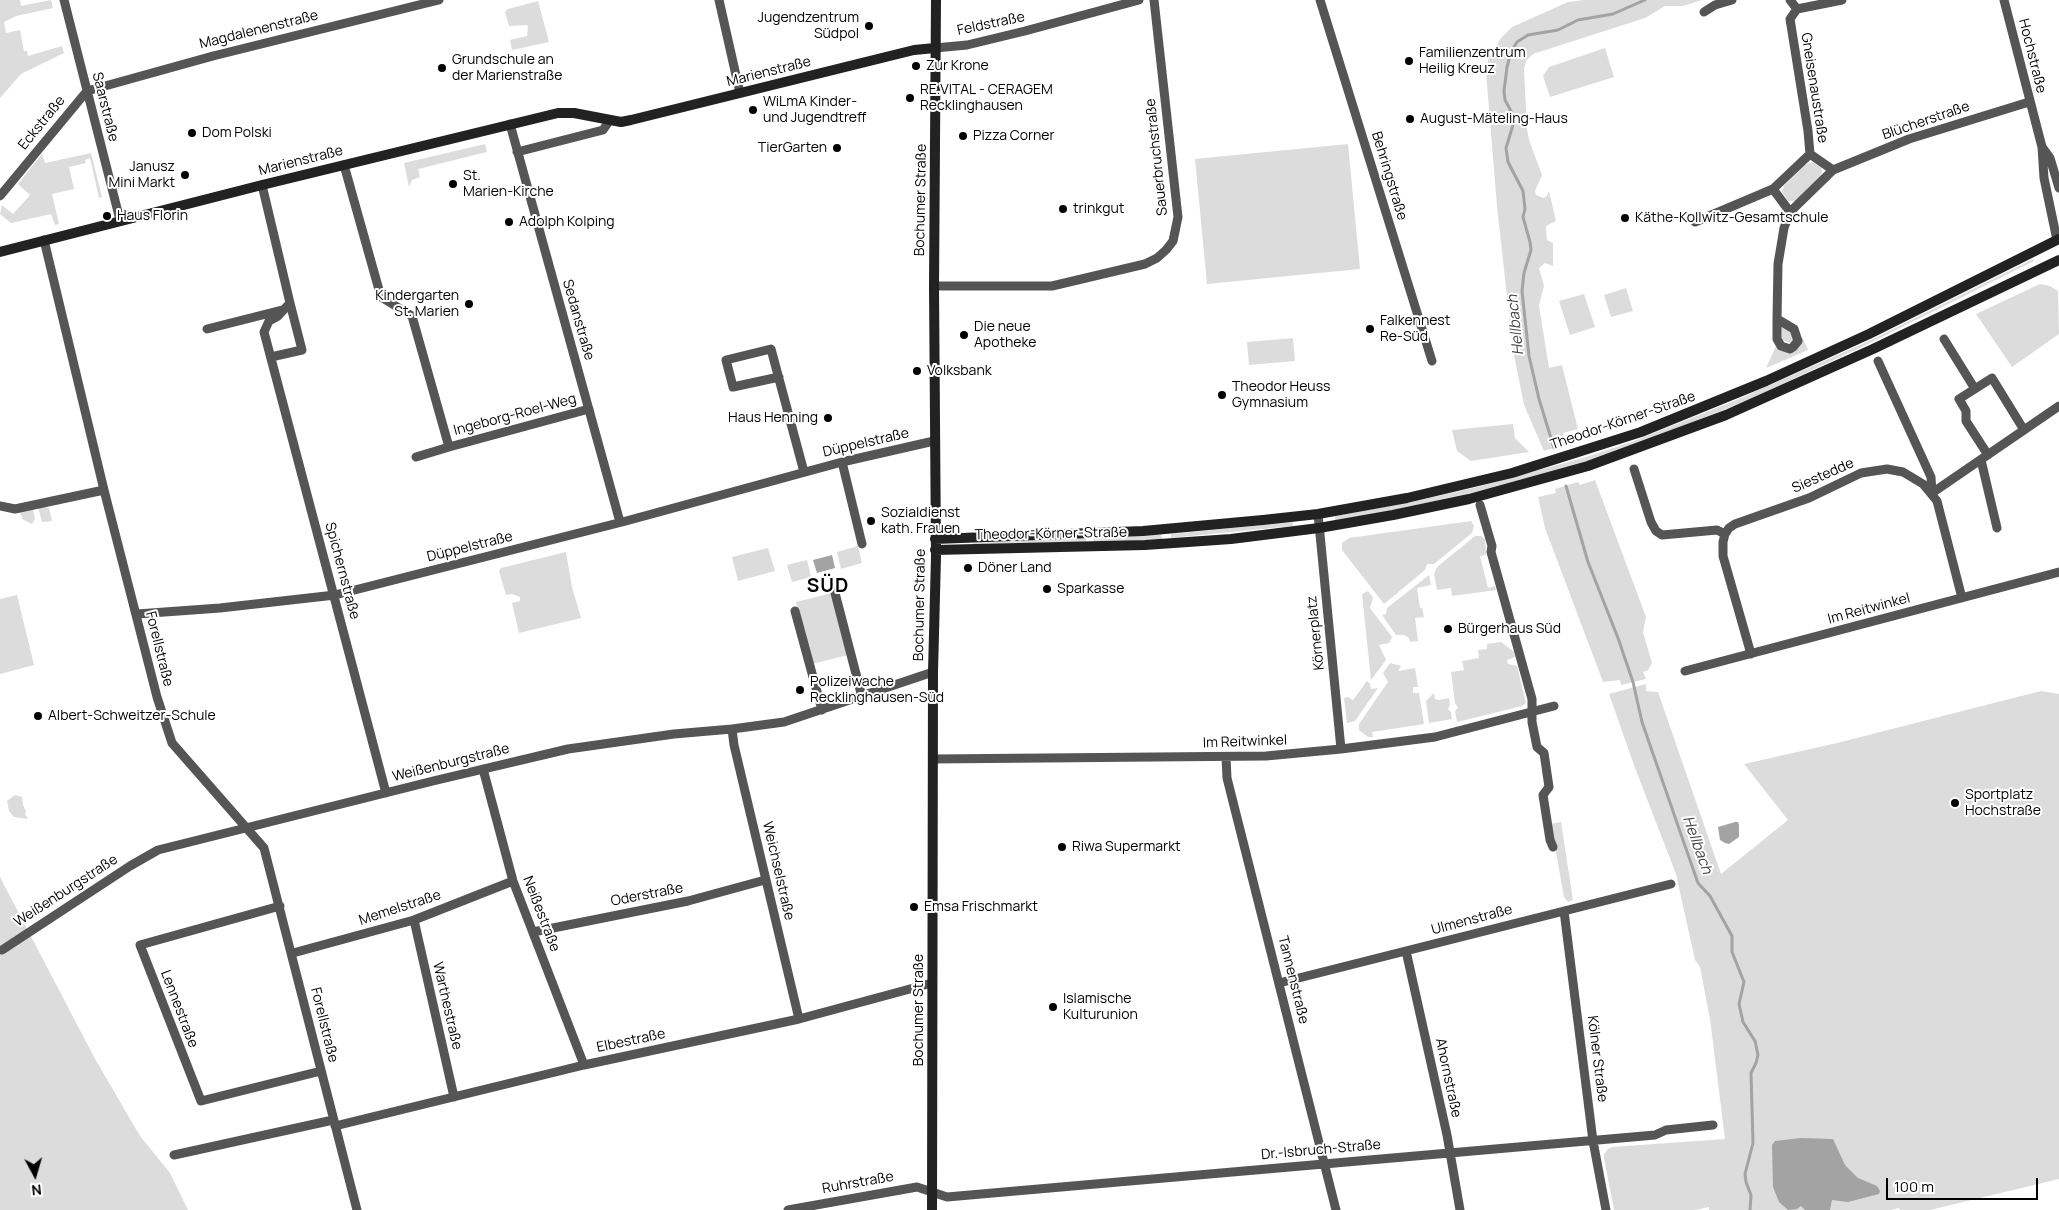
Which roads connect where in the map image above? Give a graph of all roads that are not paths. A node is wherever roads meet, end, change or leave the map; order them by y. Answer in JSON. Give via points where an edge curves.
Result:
{"nodes":[{"id":1,"x":64,"y":0,"type":"edge"},
{"id":2,"x":439,"y":0,"type":"edge"},
{"id":3,"x":719,"y":0,"type":"edge"},
{"id":4,"x":936,"y":0,"type":"edge"},
{"id":5,"x":1138,"y":0,"type":"edge"},
{"id":6,"x":1154,"y":0,"type":"edge"},
{"id":7,"x":1320,"y":0,"type":"edge"},
{"id":8,"x":1732,"y":0,"type":"edge"},
{"id":9,"x":1790,"y":0,"type":"edge"},
{"id":10,"x":1842,"y":0,"type":"edge"},
{"id":11,"x":2004,"y":0,"type":"edge"},
{"id":12,"x":1797,"y":9,"type":"junction"},
{"id":13,"x":1704,"y":12,"type":"dead end"},
{"id":14,"x":935,"y":48,"type":"junction"},
{"id":15,"x":86,"y":91,"type":"junction"},
{"id":16,"x":740,"y":93,"type":"junction"},
{"id":17,"x":2029,"y":102,"type":"junction"},
{"id":18,"x":610,"y":120,"type":"junction"},
{"id":19,"x":510,"y":124,"type":"junction"},
{"id":20,"x":2042,"y":147,"type":"junction"},
{"id":21,"x":517,"y":152,"type":"junction"},
{"id":22,"x":1810,"y":154,"type":"junction"},
{"id":23,"x":344,"y":165,"type":"junction"},
{"id":24,"x":1833,"y":170,"type":"junction"},
{"id":25,"x":262,"y":185,"type":"junction"},
{"id":26,"x":2059,"y":188,"type":"edge"},
{"id":27,"x":1773,"y":189,"type":"junction"},
{"id":28,"x":0,"y":196,"type":"edge"},
{"id":29,"x":1790,"y":212,"type":"junction"},
{"id":30,"x":120,"y":220,"type":"junction"},
{"id":31,"x":1695,"y":222,"type":"dead end"},
{"id":32,"x":44,"y":240,"type":"junction"},
{"id":33,"x":2058,"y":242,"type":"edge"},
{"id":34,"x":0,"y":252,"type":"edge"},
{"id":35,"x":2059,"y":260,"type":"edge"},
{"id":36,"x":934,"y":286,"type":"junction"},
{"id":37,"x":287,"y":306,"type":"junction"},
{"id":38,"x":1777,"y":319,"type":"dead end"},
{"id":39,"x":207,"y":329,"type":"dead end"},
{"id":40,"x":1944,"y":339,"type":"dead end"},
{"id":41,"x":270,"y":357,"type":"junction"},
{"id":42,"x":1432,"y":360,"type":"dead end"},
{"id":43,"x":1878,"y":361,"type":"dead end"},
{"id":44,"x":778,"y":377,"type":"junction"},
{"id":45,"x":1975,"y":389,"type":"junction"},
{"id":46,"x":2059,"y":406,"type":"edge"},
{"id":47,"x":589,"y":409,"type":"junction"},
{"id":48,"x":2024,"y":430,"type":"junction"},
{"id":49,"x":934,"y":440,"type":"junction"},
{"id":50,"x":449,"y":447,"type":"junction"},
{"id":51,"x":416,"y":457,"type":"dead end"},
{"id":52,"x":1985,"y":457,"type":"junction"},
{"id":53,"x":842,"y":462,"type":"junction"},
{"id":54,"x":1634,"y":469,"type":"dead end"},
{"id":55,"x":804,"y":472,"type":"junction"},
{"id":56,"x":104,"y":490,"type":"junction"},
{"id":57,"x":1932,"y":493,"type":"junction"},
{"id":58,"x":1480,"y":505,"type":"dead end"},
{"id":59,"x":0,"y":506,"type":"edge"},
{"id":60,"x":1318,"y":514,"type":"junction"},
{"id":61,"x":620,"y":522,"type":"junction"},
{"id":62,"x":1320,"y":528,"type":"junction"},
{"id":63,"x":1997,"y":528,"type":"dead end"},
{"id":64,"x":1165,"y":529,"type":"junction"},
{"id":65,"x":1725,"y":534,"type":"junction"},
{"id":66,"x":935,"y":538,"type":"junction"},
{"id":67,"x":1167,"y":543,"type":"junction"},
{"id":68,"x":862,"y":544,"type":"dead end"},
{"id":69,"x":935,"y":550,"type":"junction"},
{"id":70,"x":2059,"y":572,"type":"edge"},
{"id":71,"x":835,"y":594,"type":"dead end"},
{"id":72,"x":335,"y":596,"type":"junction"},
{"id":73,"x":1962,"y":598,"type":"junction"},
{"id":74,"x":795,"y":612,"type":"dead end"},
{"id":75,"x":137,"y":614,"type":"junction"},
{"id":76,"x":1750,"y":654,"type":"junction"},
{"id":77,"x":1685,"y":671,"type":"dead end"},
{"id":78,"x":933,"y":672,"type":"junction"},
{"id":79,"x":862,"y":697,"type":"junction"},
{"id":80,"x":1554,"y":706,"type":"dead end"},
{"id":81,"x":822,"y":710,"type":"junction"},
{"id":82,"x":1532,"y":712,"type":"junction"},
{"id":83,"x":732,"y":729,"type":"junction"},
{"id":84,"x":1341,"y":749,"type":"junction"},
{"id":85,"x":1226,"y":757,"type":"junction"},
{"id":86,"x":933,"y":759,"type":"junction"},
{"id":87,"x":483,"y":769,"type":"junction"},
{"id":88,"x":386,"y":793,"type":"junction"},
{"id":89,"x":248,"y":828,"type":"junction"},
{"id":90,"x":1553,"y":847,"type":"dead end"},
{"id":91,"x":765,"y":880,"type":"junction"},
{"id":92,"x":513,"y":881,"type":"junction"},
{"id":93,"x":1671,"y":884,"type":"dead end"},
{"id":94,"x":280,"y":906,"type":"junction"},
{"id":95,"x":1564,"y":911,"type":"junction"},
{"id":96,"x":414,"y":920,"type":"junction"},
{"id":97,"x":533,"y":932,"type":"junction"},
{"id":98,"x":2,"y":950,"type":"dead end"},
{"id":99,"x":1406,"y":952,"type":"junction"},
{"id":100,"x":292,"y":953,"type":"junction"},
{"id":101,"x":932,"y":983,"type":"junction"},
{"id":102,"x":1279,"y":983,"type":"junction"},
{"id":103,"x":799,"y":1019,"type":"junction"},
{"id":104,"x":584,"y":1065,"type":"junction"},
{"id":105,"x":321,"y":1071,"type":"junction"},
{"id":106,"x":454,"y":1097,"type":"junction"},
{"id":107,"x":334,"y":1123,"type":"junction"},
{"id":108,"x":1713,"y":1125,"type":"dead end"},
{"id":109,"x":1593,"y":1141,"type":"junction"},
{"id":110,"x":1449,"y":1153,"type":"junction"},
{"id":111,"x":174,"y":1155,"type":"dead end"},
{"id":112,"x":1324,"y":1164,"type":"junction"},
{"id":113,"x":932,"y":1192,"type":"junction"},
{"id":114,"x":357,"y":1210,"type":"edge"},
{"id":115,"x":788,"y":1210,"type":"edge"},
{"id":116,"x":932,"y":1210,"type":"edge"},
{"id":117,"x":1336,"y":1210,"type":"edge"},
{"id":118,"x":1460,"y":1210,"type":"edge"},
{"id":119,"x":1606,"y":1210,"type":"edge"}],
"edges":[{"from":1,"to":15,"type":"street","name":"Saarstraße"},
{"from":2,"to":15,"type":"street","name":"Magdalenenstraße"},
{"from":3,"to":16,"type":"street"},
{"from":4,"to":14,"type":"main road","name":"Bochumer Straße"},
{"from":5,"to":14,"type":"street","name":"Feldstraße","via":[[967,45]]},
{"from":6,"to":36,"type":"street","name":"Sauerbruchstraße","via":[[1178,217],[1173,240],[1166,250],[1145,264],[1052,286]]},
{"from":7,"to":42,"type":"street","name":"Behringstraße"},
{"from":8,"to":13,"type":"street"},
{"from":9,"to":12,"type":"street"},
{"from":10,"to":12,"type":"street"},
{"from":11,"to":17,"type":"street","name":"Hochstraße"},
{"from":12,"to":22,"type":"street","name":"Gneisenaustraße","via":[[1790,19]]},
{"from":14,"to":16,"type":"main road","name":"Marienstraße","via":[[914,50]]},
{"from":14,"to":36,"type":"main road","name":"Bochumer Straße"},
{"from":15,"to":28,"type":"street","name":"Eckstraße"},
{"from":15,"to":30,"type":"street","name":"Saarstraße"},
{"from":16,"to":18,"type":"main road","name":"Marienstraße","via":[[631,120]]},
{"from":17,"to":20,"type":"street","name":"Hochstraße"},
{"from":17,"to":24,"type":"street","name":"Blücherstraße","via":[[1909,139]]},
{"from":18,"to":19,"type":"main road","name":"Marienstraße","via":[[558,113]]},
{"from":18,"to":21,"type":"street","via":[[603,130]]},
{"from":19,"to":21,"type":"street","name":"Sedanstraße"},
{"from":19,"to":23,"type":"main road","name":"Marienstraße"},
{"from":20,"to":26,"type":"street","name":"Hochstraße","via":[[2050,158]]},
{"from":20,"to":33,"type":"street","name":"Hochstraße","via":[[2044,178]]},
{"from":21,"to":47,"type":"street","name":"Sedanstraße"},
{"from":22,"to":24,"type":"street"},
{"from":22,"to":27,"type":"street"},
{"from":23,"to":25,"type":"main road","name":"Marienstraße"},
{"from":23,"to":50,"type":"street","name":"Ingeborg-Roel-Weg","via":[[381,297],[412,316]]},
{"from":24,"to":29,"type":"street","name":"Blücherstraße"},
{"from":25,"to":30,"type":"main road","name":"Marienstraße"},
{"from":25,"to":37,"type":"street"},
{"from":27,"to":29,"type":"street"},
{"from":27,"to":31,"type":"street"},
{"from":29,"to":38,"type":"street","via":[[1778,264]]},
{"from":30,"to":32,"type":"main road","name":"Marienstraße"},
{"from":32,"to":34,"type":"main road","name":"Marienstraße"},
{"from":32,"to":56,"type":"street","name":"Forellstraße"},
{"from":33,"to":60,"type":"main road","name":"Theodor-Körner-Straße","via":[[1766,382],[1641,432],[1512,473],[1407,498]]},
{"from":35,"to":62,"type":"main road","name":"Theodor-Körner-Straße","via":[[1776,394],[1651,444],[1583,468],[1469,499]]},
{"from":36,"to":49,"type":"main road","name":"Bochumer Straße"},
{"from":37,"to":39,"type":"street"},
{"from":37,"to":41,"type":"street","name":"Spichernstraße","via":[[265,326]]},
{"from":37,"to":41,"type":"street","via":[[302,350]]},
{"from":40,"to":45,"type":"street"},
{"from":41,"to":72,"type":"street","name":"Spichernstraße"},
{"from":43,"to":57,"type":"street","name":"Siestedde","via":[[1931,477]]},
{"from":44,"to":44,"type":"street","via":[[771,349],[726,360],[733,387]]},
{"from":44,"to":55,"type":"street"},
{"from":45,"to":48,"type":"street","via":[[1992,378]]},
{"from":45,"to":52,"type":"street","via":[[1959,399],[1966,411],[1966,421]]},
{"from":46,"to":48,"type":"street"},
{"from":47,"to":50,"type":"street","name":"Ingeborg-Roel-Weg"},
{"from":47,"to":61,"type":"street","name":"Sedanstraße"},
{"from":48,"to":52,"type":"street"},
{"from":49,"to":53,"type":"street","name":"Düppelstraße"},
{"from":49,"to":66,"type":"main road","name":"Bochumer Straße"},
{"from":50,"to":51,"type":"street","name":"Ingeborg-Roel-Weg"},
{"from":52,"to":57,"type":"street"},
{"from":52,"to":63,"type":"street"},
{"from":53,"to":55,"type":"street","name":"Düppelstraße"},
{"from":53,"to":68,"type":"street"},
{"from":54,"to":65,"type":"street","via":[[1656,531],[1662,535],[1717,530]]},
{"from":55,"to":61,"type":"street","name":"Düppelstraße"},
{"from":56,"to":59,"type":"street","via":[[15,509]]},
{"from":56,"to":75,"type":"street","name":"Forellstraße"},
{"from":57,"to":65,"type":"street","name":"Siestedde","via":[[1903,472],[1874,470],[1792,505],[1741,521]]},
{"from":57,"to":73,"type":"street","name":"Siestedde","via":[[1940,511]]},
{"from":58,"to":82,"type":"street","via":[[1532,699]]},
{"from":60,"to":62,"type":"street","name":"Körnerplatz"},
{"from":60,"to":64,"type":"main road","name":"Theodor-Körner-Straße"},
{"from":61,"to":72,"type":"street","name":"Düppelstraße"},
{"from":62,"to":67,"type":"main road","name":"Theodor-Körner-Straße"},
{"from":62,"to":84,"type":"street","name":"Körnerplatz"},
{"from":64,"to":66,"type":"main road","name":"Theodor-Körner-Straße"},
{"from":64,"to":67,"type":"main road"},
{"from":65,"to":76,"type":"street","via":[[1723,556]]},
{"from":66,"to":69,"type":"main road","name":"Bochumer Straße"},
{"from":67,"to":69,"type":"main road","name":"Theodor-Körner-Straße"},
{"from":69,"to":78,"type":"main road","name":"Bochumer Straße"},
{"from":70,"to":73,"type":"street","name":"Im Reitwinkel"},
{"from":71,"to":79,"type":"street"},
{"from":72,"to":75,"type":"street","name":"Düppelstraße"},
{"from":72,"to":88,"type":"street","name":"Spichernstraße"},
{"from":73,"to":76,"type":"street","name":"Im Reitwinkel"},
{"from":74,"to":81,"type":"street"},
{"from":75,"to":89,"type":"street","name":"Forellstraße","via":[[157,697],[172,742]]},
{"from":76,"to":77,"type":"street","name":"Im Reitwinkel"},
{"from":78,"to":79,"type":"street","name":"Weißenburgstraße"},
{"from":78,"to":86,"type":"main road","name":"Bochumer Straße"},
{"from":79,"to":81,"type":"street","name":"Weißenburgstraße"},
{"from":80,"to":82,"type":"street","name":"Im Reitwinkel"},
{"from":81,"to":83,"type":"street","name":"Weißenburgstraße","via":[[768,725]]},
{"from":82,"to":84,"type":"street","name":"Im Reitwinkel","via":[[1435,737]]},
{"from":82,"to":90,"type":"street","via":[[1537,748],[1544,753],[1549,787],[1543,795]]},
{"from":83,"to":87,"type":"street","name":"Weißenburgstraße","via":[[568,749]]},
{"from":83,"to":91,"type":"street","name":"Weichselstraße"},
{"from":84,"to":85,"type":"street","name":"Im Reitwinkel"},
{"from":85,"to":86,"type":"street","name":"Im Reitwinkel"},
{"from":85,"to":102,"type":"street","name":"Tannenstraße","via":[[1227,778]]},
{"from":86,"to":101,"type":"main road","name":"Bochumer Straße"},
{"from":87,"to":88,"type":"street","name":"Weißenburgstraße"},
{"from":87,"to":92,"type":"street","name":"Neißestraße"},
{"from":88,"to":89,"type":"street","name":"Weißenburgstraße"},
{"from":89,"to":94,"type":"street","name":"Forellstraße","via":[[264,848]]},
{"from":89,"to":98,"type":"street","name":"Weißenburgstraße","via":[[158,850]]},
{"from":91,"to":97,"type":"street","name":"Oderstraße","via":[[688,901]]},
{"from":91,"to":103,"type":"street","name":"Weichselstraße"},
{"from":92,"to":96,"type":"street","name":"Memelstraße"},
{"from":92,"to":97,"type":"street","name":"Neißestraße"},
{"from":93,"to":95,"type":"street","name":"Ulmenstraße"},
{"from":94,"to":100,"type":"street","name":"Forellstraße"},
{"from":94,"to":105,"type":"street","name":"Lennestraße","via":[[140,945],[201,1101]]},
{"from":95,"to":99,"type":"street","name":"Ulmenstraße"},
{"from":95,"to":109,"type":"street","name":"Kölner Straße"},
{"from":96,"to":100,"type":"street","name":"Memelstraße"},
{"from":96,"to":106,"type":"street","name":"Warthestraße"},
{"from":97,"to":104,"type":"street","name":"Neißestraße"},
{"from":99,"to":102,"type":"street","name":"Ulmenstraße"},
{"from":99,"to":110,"type":"street","name":"Ahornstraße"},
{"from":100,"to":105,"type":"street","name":"Forellstraße"},
{"from":101,"to":103,"type":"street","name":"Elbestraße"},
{"from":101,"to":113,"type":"main road","name":"Bochumer Straße"},
{"from":102,"to":112,"type":"street","name":"Tannenstraße"},
{"from":103,"to":104,"type":"street","name":"Elbestraße"},
{"from":104,"to":106,"type":"street","name":"Elbestraße"},
{"from":105,"to":107,"type":"street","name":"Forellstraße"},
{"from":106,"to":107,"type":"street","name":"Elbestraße"},
{"from":107,"to":111,"type":"street"},
{"from":107,"to":114,"type":"street","name":"Forellstraße"},
{"from":108,"to":109,"type":"street","name":"Dr.-Isbruch-Straße"},
{"from":109,"to":110,"type":"street","name":"Dr.-Isbruch-Straße"},
{"from":109,"to":119,"type":"street","name":"Kölner Straße"},
{"from":110,"to":112,"type":"street","name":"Dr.-Isbruch-Straße"},
{"from":110,"to":118,"type":"street","name":"Ahornstraße"},
{"from":112,"to":113,"type":"street","name":"Dr.-Isbruch-Straße","via":[[947,1197]]},
{"from":112,"to":117,"type":"street","name":"Tannenstraße"},
{"from":113,"to":115,"type":"street","name":"Ruhrstraße","via":[[917,1186]]},
{"from":113,"to":116,"type":"main road","name":"Bochumer Straße"}]}
